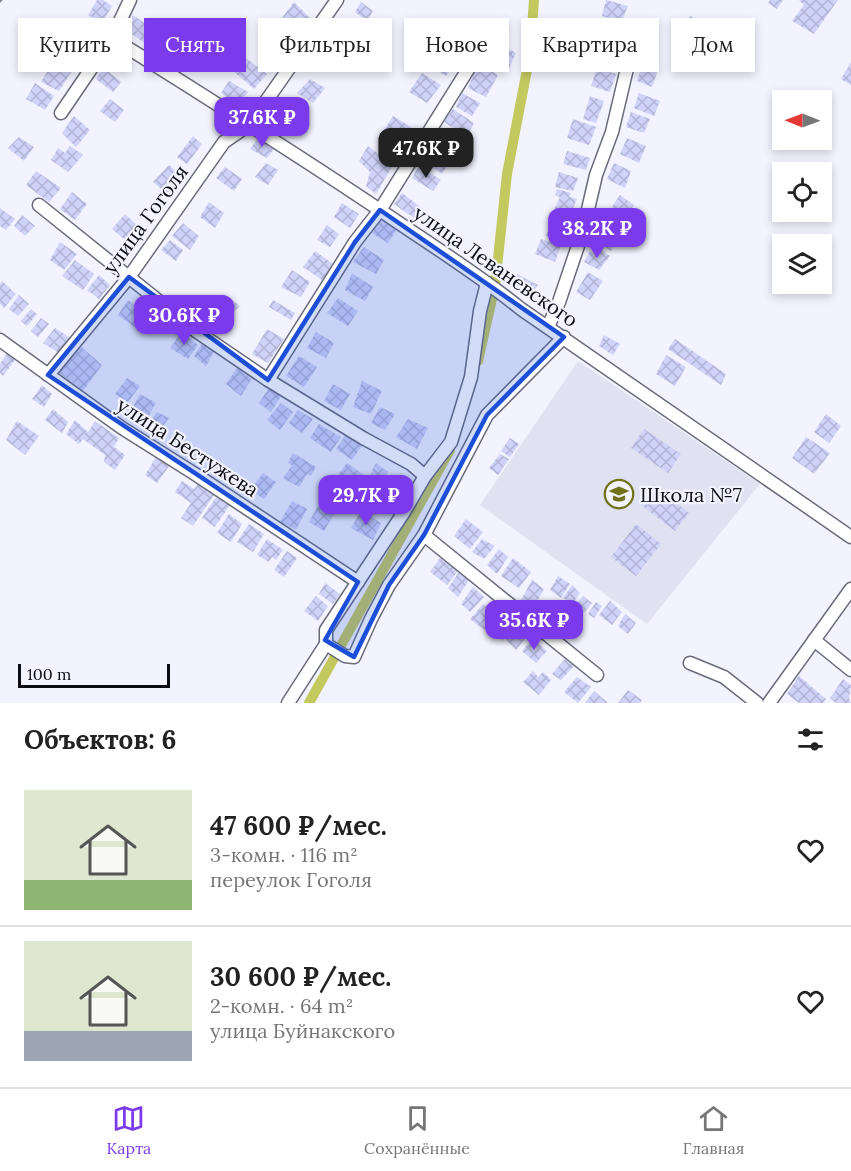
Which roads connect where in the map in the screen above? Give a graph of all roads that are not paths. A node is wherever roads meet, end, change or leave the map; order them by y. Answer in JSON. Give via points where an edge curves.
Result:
{"nodes":[{"id":1,"x":130,"y":0,"type":"edge"},
{"id":2,"x":337,"y":0,"type":"edge"},
{"id":3,"x":121,"y":18,"type":"edge"},
{"id":4,"x":132,"y":50,"type":"edge"},
{"id":5,"x":89,"y":72,"type":"edge"},
{"id":6,"x":466,"y":72,"type":"edge"},
{"id":7,"x":626,"y":72,"type":"edge"},
{"id":8,"x":61,"y":113,"type":"dead end"},
{"id":9,"x":250,"y":124,"type":"junction"},
{"id":10,"x":39,"y":205,"type":"dead end"},
{"id":11,"x":380,"y":210,"type":"junction"},
{"id":12,"x":129,"y":277,"type":"junction"},
{"id":13,"x":492,"y":286,"type":"junction"},
{"id":14,"x":548,"y":327,"type":"junction"},
{"id":15,"x":564,"y":337,"type":"junction"},
{"id":16,"x":0,"y":340,"type":"edge"},
{"id":17,"x":48,"y":375,"type":"junction"},
{"id":18,"x":268,"y":380,"type":"junction"},
{"id":19,"x":425,"y":476,"type":"junction"},
{"id":20,"x":424,"y":535,"type":"junction"},
{"id":21,"x":851,"y":537,"type":"edge"},
{"id":22,"x":358,"y":582,"type":"junction"},
{"id":23,"x":851,"y":590,"type":"edge"},
{"id":24,"x":814,"y":640,"type":"junction"},
{"id":25,"x":328,"y":646,"type":"junction"},
{"id":26,"x":690,"y":663,"type":"dead end"},
{"id":27,"x":851,"y":670,"type":"edge"},
{"id":28,"x":597,"y":675,"type":"dead end"},
{"id":29,"x":288,"y":703,"type":"edge"},
{"id":30,"x":757,"y":703,"type":"edge"},
{"id":31,"x":769,"y":703,"type":"edge"}],
"edges":[{"from":1,"to":3,"type":"street"},
{"from":2,"to":9,"type":"street","name":"улица Гоголя"},
{"from":4,"to":9,"type":"street","name":"улица Леваневского"},
{"from":5,"to":8,"type":"street"},
{"from":6,"to":11,"type":"street"},
{"from":7,"to":14,"type":"street","via":[[583,231]]},
{"from":9,"to":11,"type":"street","name":"улица Леваневского"},
{"from":9,"to":12,"type":"street","name":"улица Гоголя","via":[[224,142]]},
{"from":10,"to":12,"type":"street"},
{"from":11,"to":13,"type":"street","name":"улица Леваневского"},
{"from":11,"to":18,"type":"street","via":[[355,242]]},
{"from":12,"to":17,"type":"street","name":"улица Гоголя"},
{"from":12,"to":18,"type":"street","via":[[196,331]]},
{"from":13,"to":14,"type":"street","name":"улица Леваневского"},
{"from":13,"to":19,"type":"street","via":[[480,311],[471,377],[451,442]]},
{"from":14,"to":15,"type":"street","name":"улица Леваневского"},
{"from":15,"to":20,"type":"street","via":[[487,415]]},
{"from":15,"to":21,"type":"street","name":"улица Леваневского"},
{"from":16,"to":17,"type":"street","name":"улица Бестужева"},
{"from":17,"to":22,"type":"street","name":"улица Бестужева"},
{"from":18,"to":19,"type":"street"},
{"from":19,"to":22,"type":"street"},
{"from":20,"to":25,"type":"street","via":[[389,585],[354,657]]},
{"from":20,"to":28,"type":"street"},
{"from":22,"to":25,"type":"street","via":[[326,630]]},
{"from":23,"to":24,"type":"street"},
{"from":24,"to":27,"type":"street"},
{"from":24,"to":31,"type":"street"},
{"from":25,"to":29,"type":"street"},
{"from":26,"to":30,"type":"street","via":[[724,677]]}]}
